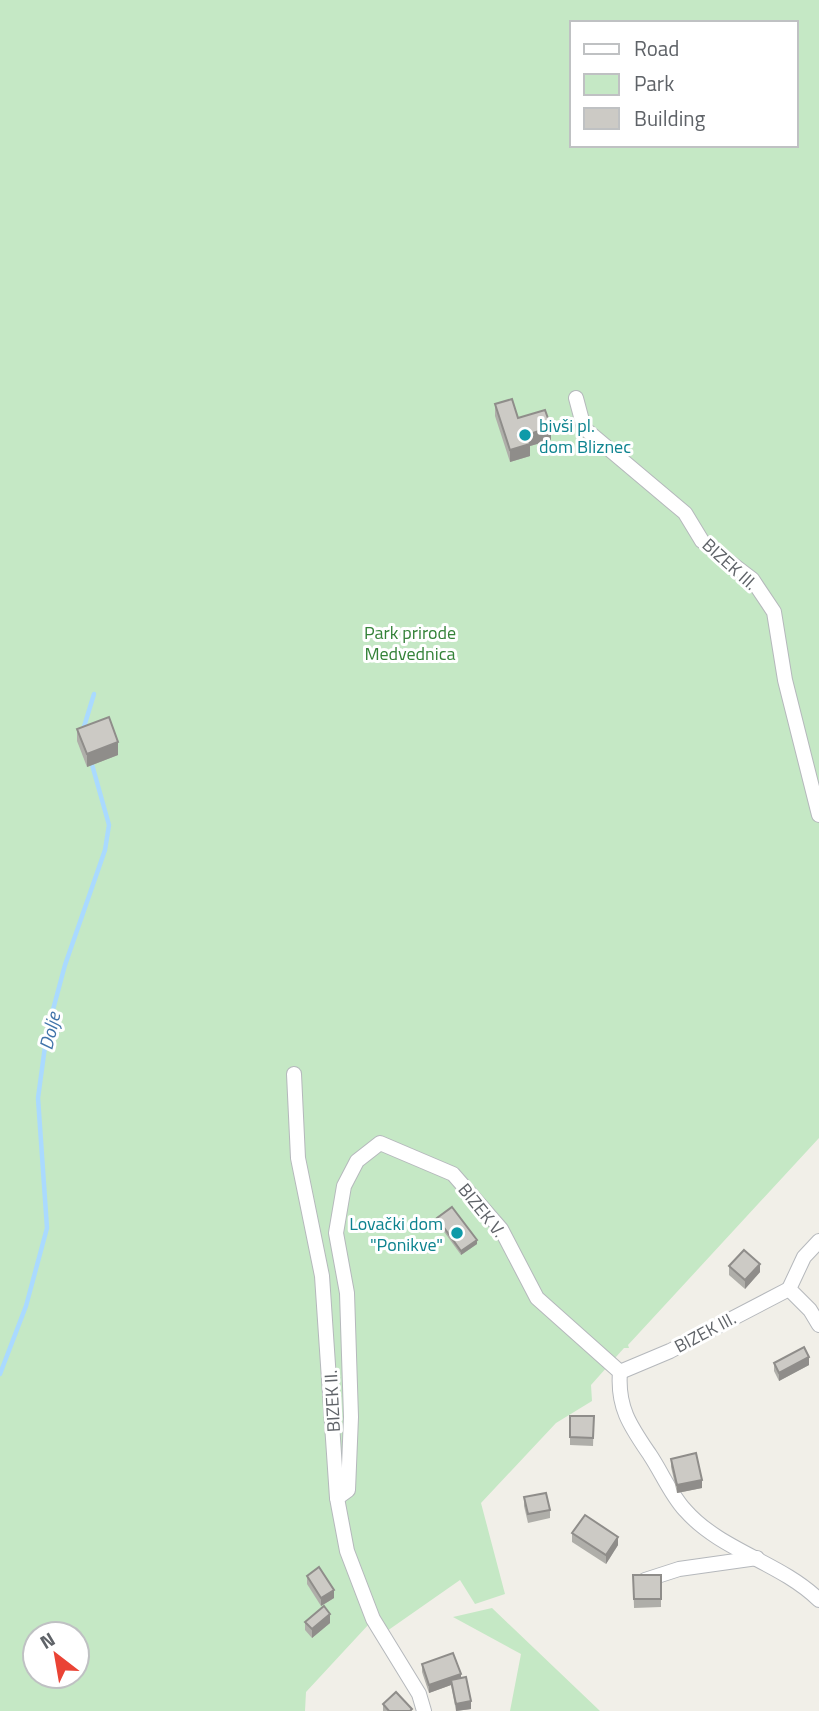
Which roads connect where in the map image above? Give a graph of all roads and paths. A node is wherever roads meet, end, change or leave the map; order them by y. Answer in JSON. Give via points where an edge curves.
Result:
{"nodes":[{"id":1,"x":576,"y":398,"type":"dead end"},
{"id":2,"x":819,"y":815,"type":"edge"},
{"id":3,"x":293,"y":1073,"type":"dead end"},
{"id":4,"x":819,"y":1241,"type":"edge"},
{"id":5,"x":789,"y":1289,"type":"junction"},
{"id":6,"x":819,"y":1325,"type":"edge"},
{"id":7,"x":620,"y":1372,"type":"junction"},
{"id":8,"x":337,"y":1498,"type":"junction"},
{"id":9,"x":757,"y":1558,"type":"junction"},
{"id":10,"x":638,"y":1582,"type":"edge"},
{"id":11,"x":819,"y":1600,"type":"edge"},
{"id":12,"x":424,"y":1711,"type":"edge"}],
"edges":[{"from":1,"to":2,"type":"street","name":"BIZEK III.","via":[[584,428],[685,513],[702,541],[752,579],[774,612],[785,680]]},
{"from":3,"to":8,"type":"street","name":"BIZEK II.","via":[[298,1158],[322,1276]]},
{"from":4,"to":5,"type":"street","via":[[804,1257]]},
{"from":5,"to":6,"type":"street"},
{"from":5,"to":7,"type":"street","name":"BIZEK III."},
{"from":7,"to":8,"type":"street","name":"BIZEK V.","via":[[537,1298],[500,1229],[453,1174],[380,1143],[357,1161],[344,1186],[336,1233],[347,1293],[351,1417],[348,1490]]},
{"from":7,"to":9,"type":"street","via":[[630,1428],[683,1509]]},
{"from":8,"to":12,"type":"street","name":"BIZEK II.","via":[[347,1551],[373,1619],[419,1694]]},
{"from":9,"to":10,"type":"street","via":[[679,1569]]},
{"from":9,"to":11,"type":"street","via":[[791,1576]]}]}
